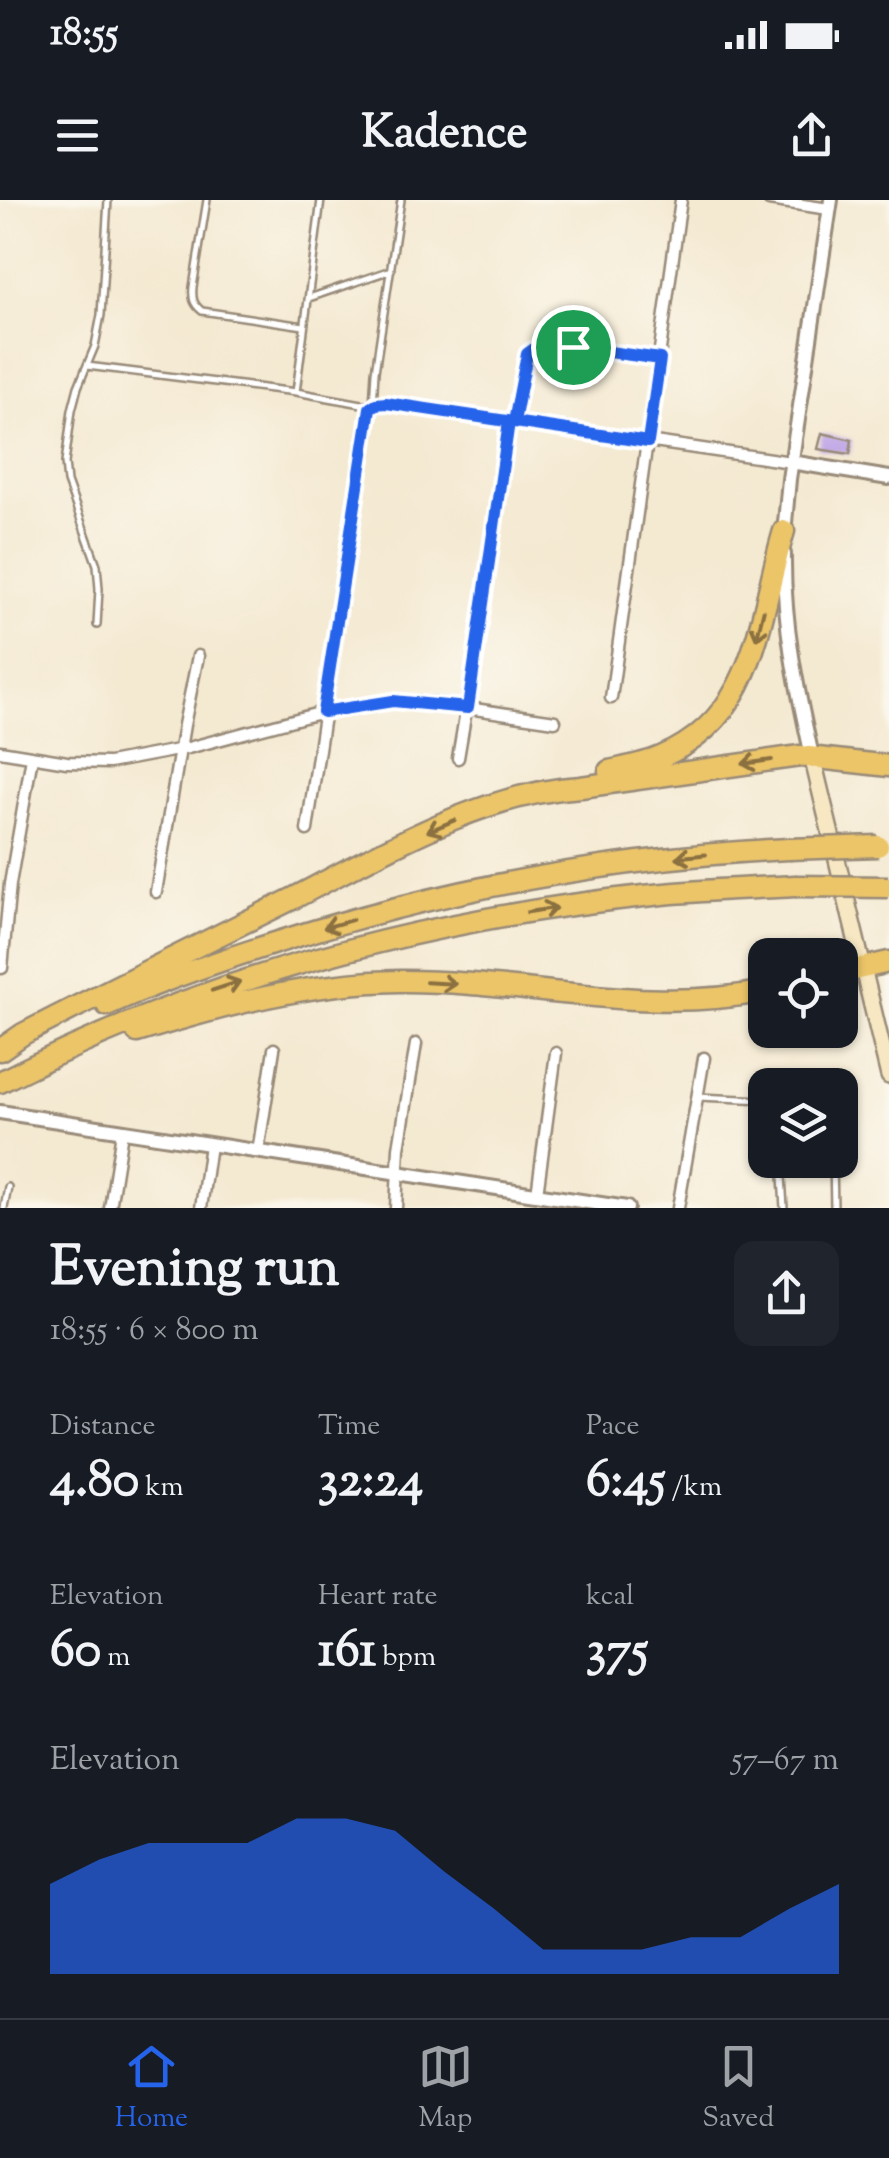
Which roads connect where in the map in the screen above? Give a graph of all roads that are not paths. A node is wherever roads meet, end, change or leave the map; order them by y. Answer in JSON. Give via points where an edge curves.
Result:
{"nodes":[{"id":1,"x":108,"y":200,"type":"edge"},
{"id":2,"x":206,"y":200,"type":"edge"},
{"id":3,"x":320,"y":200,"type":"edge"},
{"id":4,"x":401,"y":200,"type":"edge"},
{"id":5,"x":681,"y":200,"type":"edge"},
{"id":6,"x":769,"y":200,"type":"edge"},
{"id":7,"x":830,"y":205,"type":"edge"},
{"id":8,"x":391,"y":270,"type":"junction"},
{"id":9,"x":308,"y":298,"type":"junction"},
{"id":10,"x":304,"y":326,"type":"junction"},
{"id":11,"x":660,"y":359,"type":"junction"},
{"id":12,"x":87,"y":366,"type":"junction"},
{"id":13,"x":296,"y":392,"type":"junction"},
{"id":14,"x":373,"y":406,"type":"junction"},
{"id":15,"x":512,"y":422,"type":"junction"},
{"id":16,"x":648,"y":442,"type":"junction"},
{"id":17,"x":791,"y":462,"type":"junction"},
{"id":18,"x":889,"y":478,"type":"edge"},
{"id":19,"x":784,"y":531,"type":"junction"},
{"id":20,"x":97,"y":625,"type":"dead end"},
{"id":21,"x":198,"y":656,"type":"dead end"},
{"id":22,"x":610,"y":698,"type":"dead end"},
{"id":23,"x":468,"y":708,"type":"junction"},
{"id":24,"x":323,"y":712,"type":"junction"},
{"id":25,"x":555,"y":721,"type":"dead end"},
{"id":26,"x":179,"y":750,"type":"junction"},
{"id":27,"x":0,"y":751,"type":"edge"},
{"id":28,"x":812,"y":756,"type":"junction"},
{"id":29,"x":32,"y":757,"type":"junction"},
{"id":30,"x":458,"y":758,"type":"dead end"},
{"id":31,"x":889,"y":766,"type":"edge"},
{"id":32,"x":549,"y":789,"type":"junction"},
{"id":33,"x":306,"y":830,"type":"dead end"},
{"id":34,"x":884,"y":846,"type":"edge"},
{"id":35,"x":889,"y":887,"type":"edge"},
{"id":36,"x":156,"y":892,"type":"dead end"},
{"id":37,"x":889,"y":962,"type":"edge"},
{"id":38,"x":864,"y":967,"type":"junction"},
{"id":39,"x":2,"y":968,"type":"edge"},
{"id":40,"x":858,"y":968,"type":"edge"},
{"id":41,"x":748,"y":993,"type":"edge"},
{"id":42,"x":416,"y":1044,"type":"dead end"},
{"id":43,"x":274,"y":1049,"type":"dead end"},
{"id":44,"x":0,"y":1052,"type":"edge"},
{"id":45,"x":556,"y":1053,"type":"dead end"},
{"id":46,"x":704,"y":1058,"type":"dead end"},
{"id":47,"x":889,"y":1076,"type":"edge"},
{"id":48,"x":4,"y":1080,"type":"edge"},
{"id":49,"x":697,"y":1097,"type":"junction"},
{"id":50,"x":748,"y":1099,"type":"edge"},
{"id":51,"x":0,"y":1112,"type":"edge"},
{"id":52,"x":122,"y":1132,"type":"junction"},
{"id":53,"x":210,"y":1145,"type":"junction"},
{"id":54,"x":258,"y":1152,"type":"junction"},
{"id":55,"x":399,"y":1173,"type":"junction"},
{"id":56,"x":782,"y":1178,"type":"edge"},
{"id":57,"x":833,"y":1178,"type":"edge"},
{"id":58,"x":8,"y":1187,"type":"dead end"},
{"id":59,"x":537,"y":1194,"type":"junction"},
{"id":60,"x":4,"y":1208,"type":"edge"},
{"id":61,"x":110,"y":1208,"type":"edge"},
{"id":62,"x":201,"y":1208,"type":"edge"},
{"id":63,"x":396,"y":1208,"type":"edge"},
{"id":64,"x":627,"y":1208,"type":"edge"},
{"id":65,"x":678,"y":1208,"type":"edge"},
{"id":66,"x":784,"y":1208,"type":"edge"},
{"id":67,"x":834,"y":1208,"type":"edge"}],
"edges":[{"from":1,"to":12,"type":"lane","via":[[102,304]]},
{"from":2,"to":10,"type":"lane","via":[[195,306]]},
{"from":3,"to":9,"type":"lane"},
{"from":4,"to":8,"type":"lane"},
{"from":5,"to":11,"type":"street"},
{"from":6,"to":7,"type":"street"},
{"from":7,"to":17,"type":"street"},
{"from":8,"to":9,"type":"lane"},
{"from":8,"to":14,"type":"lane"},
{"from":9,"to":10,"type":"lane"},
{"from":10,"to":13,"type":"lane"},
{"from":11,"to":15,"type":"lane","via":[[573,347],[534,349],[527,354]]},
{"from":11,"to":16,"type":"street"},
{"from":12,"to":13,"type":"lane"},
{"from":12,"to":20,"type":"lane","via":[[65,463],[98,565]]},
{"from":13,"to":14,"type":"lane"},
{"from":14,"to":15,"type":"street"},
{"from":14,"to":24,"type":"street"},
{"from":15,"to":16,"type":"street"},
{"from":15,"to":23,"type":"street"},
{"from":16,"to":17,"type":"street"},
{"from":16,"to":22,"type":"street"},
{"from":17,"to":18,"type":"street"},
{"from":17,"to":19,"type":"street"},
{"from":19,"to":28,"type":"street","via":[[791,659]]},
{"from":19,"to":32,"type":"highway","one_way":true,"via":[[746,671],[714,721],[664,756]]},
{"from":21,"to":26,"type":"street"},
{"from":23,"to":24,"type":"street","via":[[393,701]]},
{"from":23,"to":25,"type":"street"},
{"from":23,"to":30,"type":"street"},
{"from":24,"to":26,"type":"street"},
{"from":24,"to":33,"type":"street"},
{"from":26,"to":29,"type":"street","via":[[109,763]]},
{"from":26,"to":36,"type":"street"},
{"from":27,"to":29,"type":"street"},
{"from":28,"to":31,"type":"highway"},
{"from":28,"to":32,"type":"highway","one_way":true},
{"from":28,"to":38,"type":"main road"},
{"from":29,"to":39,"type":"street"},
{"from":32,"to":44,"type":"highway","one_way":true,"via":[[408,840],[23,1034]]},
{"from":34,"to":44,"type":"highway","one_way":true,"bridge":true,"via":[[624,863],[418,902],[221,961]]},
{"from":48,"to":35,"type":"highway","one_way":true,"bridge":true,"via":[[193,997],[364,946],[580,904],[704,891]]},
{"from":37,"to":38,"type":"highway"},
{"from":38,"to":40,"type":"highway"},
{"from":38,"to":47,"type":"main road"},
{"from":48,"to":41,"type":"highway","one_way":true,"via":[[218,1008],[356,982],[644,1000]]},
{"from":42,"to":55,"type":"street"},
{"from":43,"to":54,"type":"street"},
{"from":45,"to":59,"type":"street"},
{"from":46,"to":49,"type":"street"},
{"from":49,"to":50,"type":"lane"},
{"from":49,"to":65,"type":"street"},
{"from":51,"to":52,"type":"street"},
{"from":52,"to":53,"type":"street"},
{"from":52,"to":61,"type":"street"},
{"from":53,"to":54,"type":"street"},
{"from":53,"to":62,"type":"street"},
{"from":54,"to":55,"type":"street"},
{"from":55,"to":59,"type":"street"},
{"from":55,"to":63,"type":"street"},
{"from":56,"to":66,"type":"lane"},
{"from":57,"to":67,"type":"lane"},
{"from":58,"to":60,"type":"lane"},
{"from":59,"to":64,"type":"street"}]}
